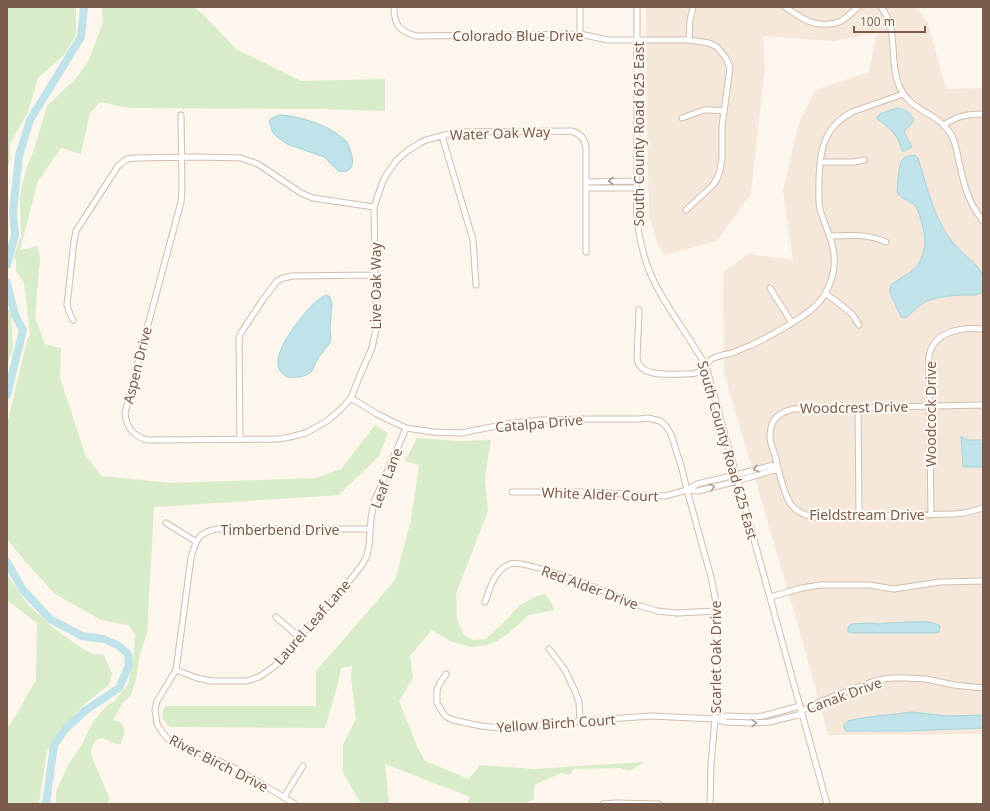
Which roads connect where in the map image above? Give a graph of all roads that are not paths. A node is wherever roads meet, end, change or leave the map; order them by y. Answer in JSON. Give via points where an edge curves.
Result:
{"nodes":[{"id":1,"x":394,"y":7,"type":"edge"},
{"id":2,"x":580,"y":7,"type":"edge"},
{"id":3,"x":638,"y":7,"type":"edge"},
{"id":4,"x":693,"y":7,"type":"edge"},
{"id":5,"x":785,"y":7,"type":"edge"},
{"id":6,"x":858,"y":7,"type":"edge"},
{"id":7,"x":881,"y":7,"type":"edge"},
{"id":8,"x":580,"y":34,"type":"junction"},
{"id":9,"x":638,"y":40,"type":"junction"},
{"id":10,"x":690,"y":40,"type":"junction"},
{"id":11,"x":904,"y":94,"type":"junction"},
{"id":12,"x":724,"y":111,"type":"junction"},
{"id":13,"x":983,"y":114,"type":"edge"},
{"id":14,"x":181,"y":115,"type":"dead end"},
{"id":15,"x":682,"y":118,"type":"dead end"},
{"id":16,"x":944,"y":125,"type":"junction"},
{"id":17,"x":442,"y":136,"type":"junction"},
{"id":18,"x":181,"y":157,"type":"junction"},
{"id":19,"x":864,"y":160,"type":"dead end"},
{"id":20,"x":820,"y":162,"type":"junction"},
{"id":21,"x":637,"y":181,"type":"junction"},
{"id":22,"x":586,"y":182,"type":"junction"},
{"id":23,"x":586,"y":188,"type":"junction"},
{"id":24,"x":637,"y":188,"type":"junction"},
{"id":25,"x":374,"y":208,"type":"junction"},
{"id":26,"x":686,"y":210,"type":"dead end"},
{"id":27,"x":374,"y":217,"type":"joint"},
{"id":28,"x":983,"y":221,"type":"edge"},
{"id":29,"x":830,"y":236,"type":"junction"},
{"id":30,"x":886,"y":242,"type":"dead end"},
{"id":31,"x":586,"y":252,"type":"dead end"},
{"id":32,"x":375,"y":275,"type":"junction"},
{"id":33,"x":476,"y":285,"type":"dead end"},
{"id":34,"x":770,"y":288,"type":"dead end"},
{"id":35,"x":825,"y":294,"type":"junction"},
{"id":36,"x":639,"y":310,"type":"dead end"},
{"id":37,"x":74,"y":320,"type":"dead end"},
{"id":38,"x":792,"y":323,"type":"junction"},
{"id":39,"x":859,"y":325,"type":"dead end"},
{"id":40,"x":983,"y":329,"type":"edge"},
{"id":41,"x":706,"y":366,"type":"junction"},
{"id":42,"x":351,"y":398,"type":"junction"},
{"id":43,"x":983,"y":405,"type":"edge"},
{"id":44,"x":930,"y":406,"type":"junction"},
{"id":45,"x":858,"y":407,"type":"junction"},
{"id":46,"x":406,"y":428,"type":"junction"},
{"id":47,"x":240,"y":439,"type":"junction"},
{"id":48,"x":777,"y":464,"type":"junction"},
{"id":49,"x":778,"y":470,"type":"junction"},
{"id":50,"x":736,"y":475,"type":"junction"},
{"id":51,"x":738,"y":481,"type":"junction"},
{"id":52,"x":687,"y":490,"type":"junction"},
{"id":53,"x":512,"y":492,"type":"dead end"},
{"id":54,"x":983,"y":508,"type":"edge"},
{"id":55,"x":930,"y":514,"type":"junction"},
{"id":56,"x":859,"y":516,"type":"junction"},
{"id":57,"x":166,"y":523,"type":"dead end"},
{"id":58,"x":370,"y":529,"type":"junction"},
{"id":59,"x":195,"y":542,"type":"junction"},
{"id":60,"x":983,"y":581,"type":"edge"},
{"id":61,"x":770,"y":597,"type":"junction"},
{"id":62,"x":485,"y":602,"type":"dead end"},
{"id":63,"x":717,"y":611,"type":"junction"},
{"id":64,"x":276,"y":617,"type":"dead end"},
{"id":65,"x":299,"y":637,"type":"junction"},
{"id":66,"x":549,"y":649,"type":"dead end"},
{"id":67,"x":176,"y":670,"type":"junction"},
{"id":68,"x":446,"y":674,"type":"dead end"},
{"id":69,"x":983,"y":688,"type":"edge"},
{"id":70,"x":801,"y":710,"type":"junction"},
{"id":71,"x":715,"y":719,"type":"junction"},
{"id":72,"x":580,"y":721,"type":"junction"},
{"id":73,"x":303,"y":766,"type":"dead end"},
{"id":74,"x":284,"y":796,"type":"junction"},
{"id":75,"x":295,"y":804,"type":"edge"},
{"id":76,"x":603,"y":804,"type":"edge"},
{"id":77,"x":638,"y":804,"type":"edge"},
{"id":78,"x":659,"y":804,"type":"edge"},
{"id":79,"x":710,"y":804,"type":"edge"},
{"id":80,"x":827,"y":804,"type":"edge"}],
"edges":[{"from":1,"to":8,"type":"street","name":"Colorado Blue Drive","via":[[396,22],[400,29],[416,36]]},
{"from":2,"to":8,"type":"street"},
{"from":3,"to":9,"type":"street","name":"South County Road 625 East"},
{"from":4,"to":10,"type":"street"},
{"from":5,"to":6,"type":"street","via":[[804,20],[824,25],[840,21]]},
{"from":7,"to":11,"type":"street","via":[[892,33],[895,70],[898,84]]},
{"from":8,"to":9,"type":"street","name":"Colorado Blue Drive","via":[[608,40]]},
{"from":9,"to":10,"type":"street","name":"Colorado Blue Drive"},
{"from":9,"to":21,"type":"street","name":"South County Road 625 East"},
{"from":10,"to":12,"type":"street","name":"Colorado Blue Drive","via":[[713,44],[721,50],[730,66]]},
{"from":11,"to":16,"type":"street","via":[[915,107]]},
{"from":11,"to":20,"type":"street","via":[[852,112],[842,119],[826,137]]},
{"from":12,"to":15,"type":"street","via":[[704,110]]},
{"from":12,"to":26,"type":"street","name":"Colorado Blue Drive","via":[[718,175],[713,185]]},
{"from":13,"to":16,"type":"street","via":[[959,116]]},
{"from":14,"to":18,"type":"street","name":"Aspen Drive"},
{"from":16,"to":28,"type":"street","via":[[954,141],[969,199]]},
{"from":17,"to":22,"type":"street","name":"Water Oak Way","via":[[457,132],[575,132],[586,144]]},
{"from":17,"to":25,"type":"street","name":"Water Oak Way","via":[[420,143],[396,161],[383,181]]},
{"from":17,"to":33,"type":"street","via":[[473,241]]},
{"from":18,"to":25,"type":"street","via":[[247,159],[307,196]]},
{"from":18,"to":37,"type":"street","via":[[135,158],[124,161],[118,166],[78,226],[74,236],[67,304]]},
{"from":18,"to":47,"type":"street","name":"Aspen Drive","via":[[181,202],[126,408],[126,417],[133,432],[148,440]]},
{"from":19,"to":20,"type":"street"},
{"from":20,"to":29,"type":"street","via":[[818,198]]},
{"from":21,"to":22,"type":"street","one_way":true},
{"from":21,"to":24,"type":"street","name":"South County Road 625 East"},
{"from":22,"to":23,"type":"street"},
{"from":23,"to":24,"type":"street"},
{"from":23,"to":31,"type":"street"},
{"from":24,"to":41,"type":"street","name":"South County Road 625 East","via":[[637,222],[648,267],[658,290]]},
{"from":25,"to":27,"type":"street","name":"Water Oak Way"},
{"from":27,"to":32,"type":"street","name":"Live Oak Way"},
{"from":29,"to":30,"type":"street","via":[[871,237]]},
{"from":29,"to":35,"type":"street","via":[[835,266]]},
{"from":32,"to":42,"type":"street","name":"Live Oak Way","via":[[375,336]]},
{"from":32,"to":47,"type":"street","via":[[292,276],[277,281],[239,338]]},
{"from":34,"to":38,"type":"street"},
{"from":35,"to":38,"type":"street","via":[[813,309]]},
{"from":35,"to":39,"type":"street","via":[[852,314]]},
{"from":36,"to":41,"type":"street","via":[[638,358],[642,367],[658,374],[696,374]]},
{"from":38,"to":41,"type":"street","via":[[753,344],[712,358]]},
{"from":40,"to":44,"type":"street","name":"Woodcock Drive","via":[[954,331],[943,335],[935,342],[929,355]]},
{"from":41,"to":50,"type":"street","name":"South County Road 625 East"},
{"from":42,"to":46,"type":"street","name":"Catalpa Drive"},
{"from":42,"to":47,"type":"street","name":"Aspen Drive","via":[[331,418],[306,433],[278,439]]},
{"from":43,"to":44,"type":"street","name":"Woodcrest Drive"},
{"from":44,"to":45,"type":"street","name":"Woodcrest Drive"},
{"from":44,"to":55,"type":"street","name":"Woodcock Drive"},
{"from":45,"to":48,"type":"street","name":"Woodcrest Drive","via":[[793,409],[780,414],[770,431]]},
{"from":45,"to":56,"type":"street"},
{"from":46,"to":52,"type":"street","name":"Catalpa Drive","via":[[432,432],[461,432],[542,420],[652,418],[663,423],[671,434]]},
{"from":46,"to":58,"type":"street","name":"Leaf Lane","via":[[374,502]]},
{"from":48,"to":49,"type":"street","name":"Fieldstream Drive"},
{"from":48,"to":50,"type":"street","one_way":true},
{"from":49,"to":51,"type":"street"},
{"from":49,"to":56,"type":"street","name":"Fieldstream Drive","via":[[788,500],[801,513],[813,517]]},
{"from":50,"to":51,"type":"street","name":"South County Road 625 East"},
{"from":50,"to":52,"type":"street","name":"White Alder Court","via":[[697,484]]},
{"from":52,"to":51,"type":"street","name":"White Alder Court","one_way":true,"via":[[698,491]]},
{"from":51,"to":61,"type":"street","name":"South County Road 625 East"},
{"from":52,"to":53,"type":"street","name":"White Alder Court","via":[[666,496]]},
{"from":52,"to":63,"type":"street","name":"Scarlet Oak Drive","via":[[712,581]]},
{"from":54,"to":55,"type":"street","name":"Fieldstream Drive","via":[[965,513]]},
{"from":55,"to":56,"type":"street","name":"Fieldstream Drive"},
{"from":57,"to":59,"type":"street"},
{"from":58,"to":59,"type":"street","name":"Timberbend Drive","via":[[216,529],[202,534]]},
{"from":58,"to":65,"type":"street","name":"Laurel Leaf Lane","via":[[367,556],[362,565]]},
{"from":59,"to":67,"type":"street"},
{"from":60,"to":61,"type":"street","via":[[940,582],[894,590],[869,585],[820,585]]},
{"from":61,"to":70,"type":"street","name":"South County Road 625 East"},
{"from":62,"to":63,"type":"street","name":"Red Alder Drive","via":[[498,572],[508,564],[518,563],[542,569],[657,611]]},
{"from":63,"to":71,"type":"street","name":"Scarlet Oak Drive"},
{"from":64,"to":65,"type":"street"},
{"from":65,"to":67,"type":"street","name":"Laurel Leaf Lane","via":[[275,666],[259,677],[247,681],[211,681]]},
{"from":66,"to":72,"type":"street","via":[[566,670],[579,702]]},
{"from":67,"to":74,"type":"street","name":"River Birch Drive","via":[[156,705],[156,719],[162,732],[168,739],[237,769]]},
{"from":68,"to":72,"type":"street","name":"Yellow Birch Court","via":[[437,690],[437,703],[445,716],[453,720],[501,728]]},
{"from":69,"to":70,"type":"street","name":"Canak Drive","via":[[926,679],[892,678],[877,680]]},
{"from":70,"to":71,"type":"street","name":"Yellow Birch Court","via":[[754,717],[726,716]]},
{"from":71,"to":70,"type":"street","name":"Yellow Birch Court","one_way":true,"via":[[726,722],[769,722]]},
{"from":70,"to":80,"type":"street","name":"South County Road 625 East"},
{"from":71,"to":72,"type":"street","name":"Yellow Birch Court","via":[[651,716]]},
{"from":71,"to":79,"type":"street","name":"Scarlet Oak Drive"},
{"from":73,"to":74,"type":"street"},
{"from":74,"to":75,"type":"street","name":"River Birch Drive"},
{"from":76,"to":77,"type":"street"},
{"from":77,"to":78,"type":"street"}]}
